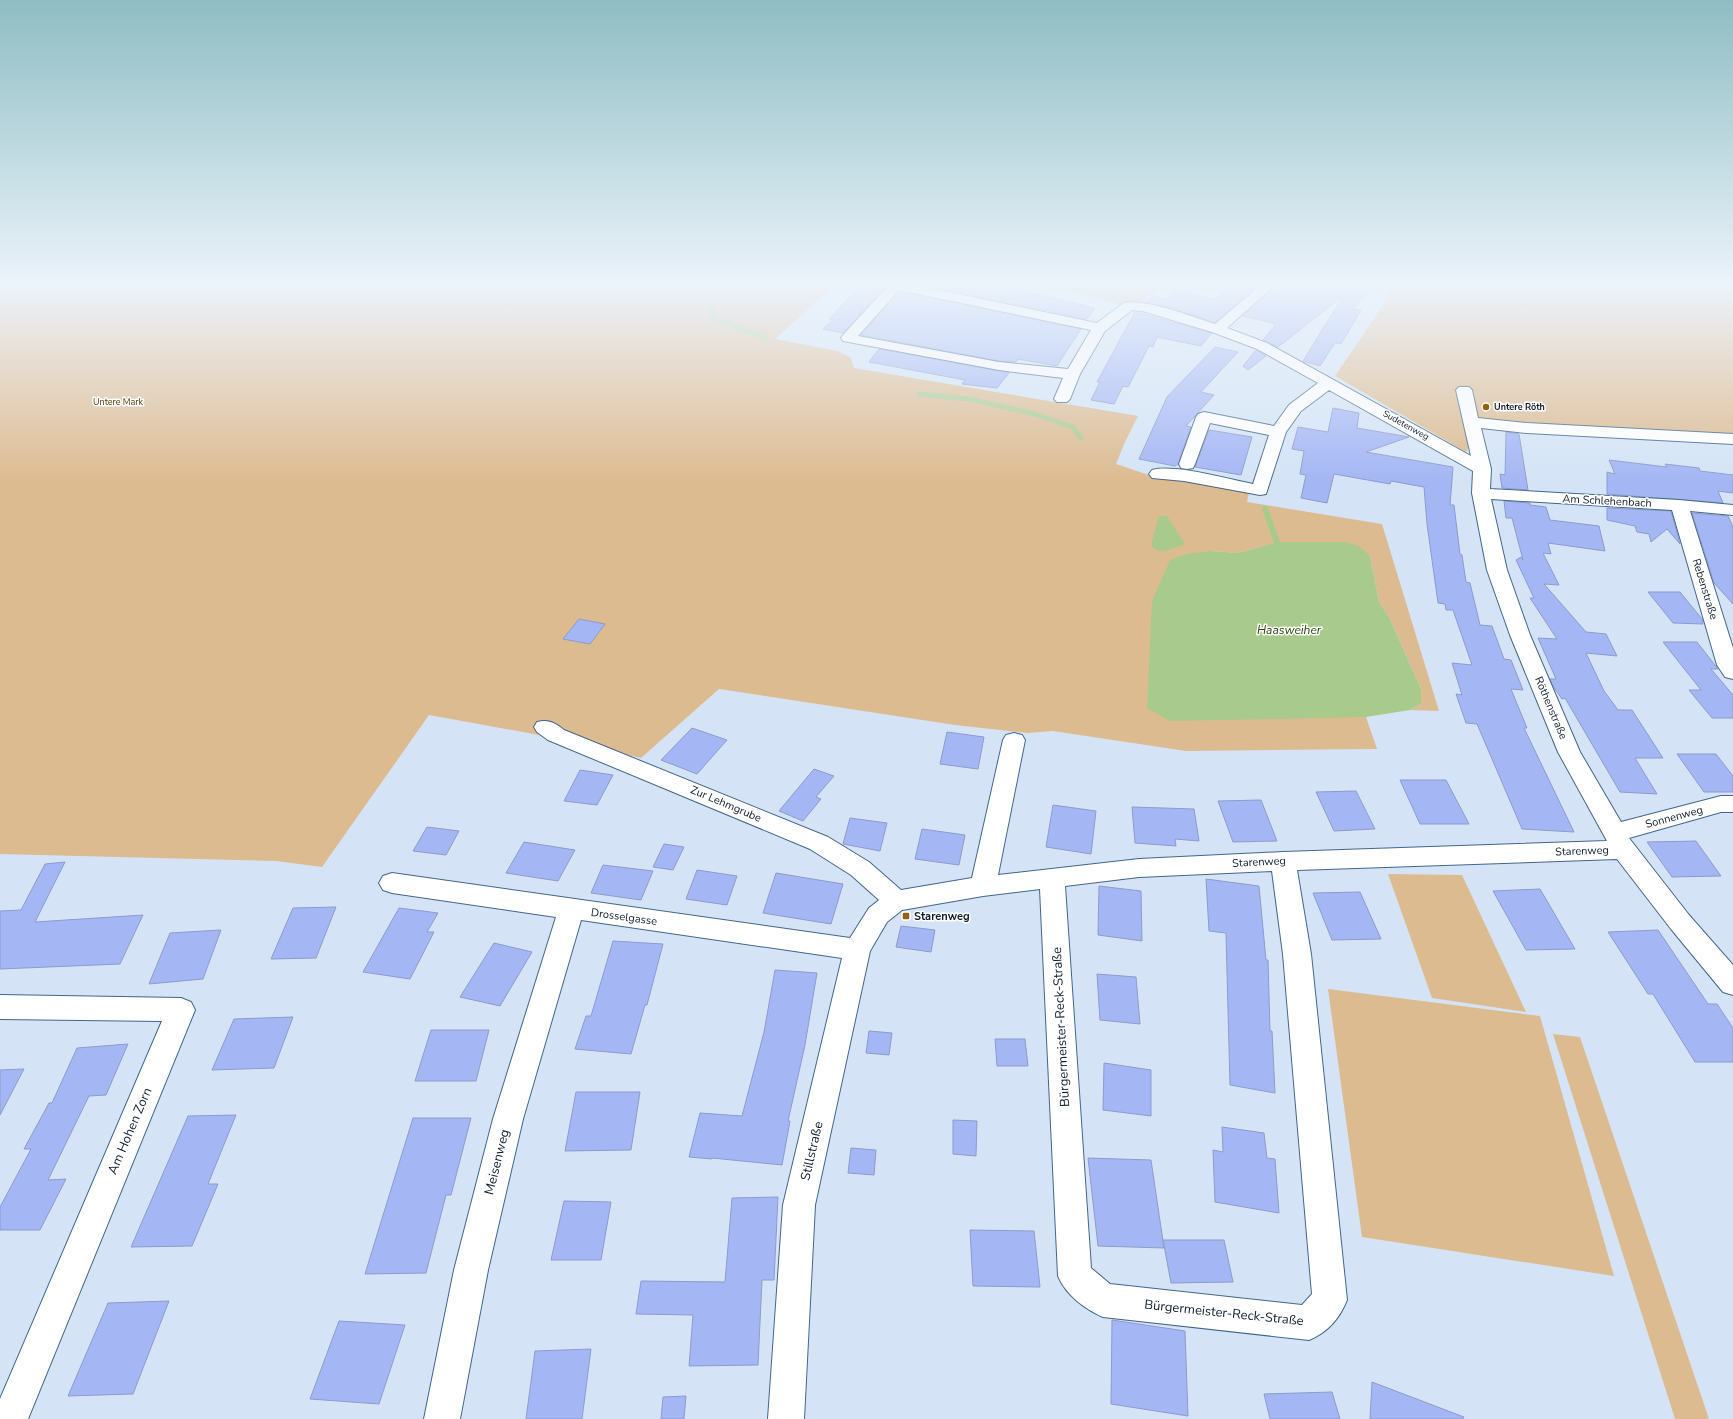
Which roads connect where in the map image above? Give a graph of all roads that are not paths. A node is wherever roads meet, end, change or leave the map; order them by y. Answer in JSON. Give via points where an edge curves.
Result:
{"nodes":[{"id":1,"x":914,"y":350,"type":"edge"},
{"id":2,"x":1086,"y":350,"type":"edge"},
{"id":3,"x":1270,"y":350,"type":"edge"},
{"id":4,"x":1072,"y":374,"type":"junction"},
{"id":5,"x":1330,"y":382,"type":"junction"},
{"id":6,"x":1464,"y":390,"type":"dead end"},
{"id":7,"x":1062,"y":399,"type":"dead end"},
{"id":8,"x":1470,"y":422,"type":"junction"},
{"id":9,"x":1278,"y":432,"type":"junction"},
{"id":10,"x":1733,"y":439,"type":"edge"},
{"id":11,"x":1187,"y":464,"type":"dead end"},
{"id":12,"x":1482,"y":469,"type":"junction"},
{"id":13,"x":1158,"y":474,"type":"dead end"},
{"id":14,"x":1481,"y":493,"type":"junction"},
{"id":15,"x":1679,"y":504,"type":"junction"},
{"id":16,"x":1733,"y":510,"type":"edge"},
{"id":17,"x":1733,"y":672,"type":"edge"},
{"id":18,"x":545,"y":727,"type":"dead end"},
{"id":19,"x":1014,"y":740,"type":"dead end"},
{"id":20,"x":1733,"y":804,"type":"edge"},
{"id":21,"x":1619,"y":842,"type":"junction"},
{"id":22,"x":1283,"y":861,"type":"junction"},
{"id":23,"x":1052,"y":877,"type":"junction"},
{"id":24,"x":392,"y":883,"type":"dead end"},
{"id":25,"x":983,"y":886,"type":"junction"},
{"id":26,"x":895,"y":901,"type":"junction"},
{"id":27,"x":571,"y":910,"type":"junction"},
{"id":28,"x":857,"y":950,"type":"junction"},
{"id":29,"x":1733,"y":984,"type":"edge"},
{"id":30,"x":0,"y":1007,"type":"edge"},
{"id":31,"x":10,"y":1419,"type":"edge"},
{"id":32,"x":442,"y":1419,"type":"edge"},
{"id":33,"x":786,"y":1419,"type":"edge"}],
"edges":[{"from":1,"to":4,"type":"street","via":[[999,366]]},
{"from":2,"to":4,"type":"street"},
{"from":3,"to":5,"type":"street","name":"Sudetenweg"},
{"from":4,"to":7,"type":"street"},
{"from":5,"to":9,"type":"street","via":[[1295,408]]},
{"from":5,"to":12,"type":"street","name":"Sudetenweg"},
{"from":6,"to":8,"type":"street","name":"Röthenstraße"},
{"from":8,"to":10,"type":"street","via":[[1527,428]]},
{"from":8,"to":12,"type":"street","name":"Röthenstraße"},
{"from":9,"to":11,"type":"street","via":[[1204,417]]},
{"from":9,"to":13,"type":"street","via":[[1260,490],[1184,476]]},
{"from":12,"to":14,"type":"street","name":"Röthenstraße"},
{"from":14,"to":15,"type":"street","name":"Am Schlehenbach"},
{"from":14,"to":21,"type":"street","name":"Röthenstraße","via":[[1497,570],[1520,635],[1569,752]]},
{"from":15,"to":16,"type":"street","name":"Am Schlehenbach"},
{"from":15,"to":17,"type":"street","name":"Rebenstraße","via":[[1728,664]]},
{"from":18,"to":26,"type":"street","name":"Zur Lehmgrube","via":[[556,735],[819,843],[878,881]]},
{"from":19,"to":25,"type":"street"},
{"from":20,"to":21,"type":"street","name":"Sonnenweg","via":[[1721,804]]},
{"from":21,"to":22,"type":"street","name":"Starenweg"},
{"from":21,"to":29,"type":"street","name":"Röthenstraße","via":[[1680,922]]},
{"from":22,"to":23,"type":"street","name":"Starenweg","via":[[1140,868]]},
{"from":22,"to":23,"type":"street","name":"Bürgermeister-Reck-Straße","via":[[1297,954],[1330,1300],[1309,1323],[1103,1300],[1075,1276]]},
{"from":23,"to":25,"type":"street","name":"Starenweg"},
{"from":24,"to":27,"type":"street","name":"Drosselgasse"},
{"from":25,"to":26,"type":"street","name":"Starenweg"},
{"from":26,"to":28,"type":"street","name":"Stillstraße","via":[[878,915]]},
{"from":27,"to":28,"type":"street","name":"Drosselgasse"},
{"from":27,"to":32,"type":"street","name":"Meisenweg","via":[[508,1119],[471,1270]]},
{"from":28,"to":33,"type":"street","name":"Stillstraße","via":[[799,1205]]},
{"from":30,"to":31,"type":"street","name":"Am Hohen Zorn","via":[[180,1010]]}]}
